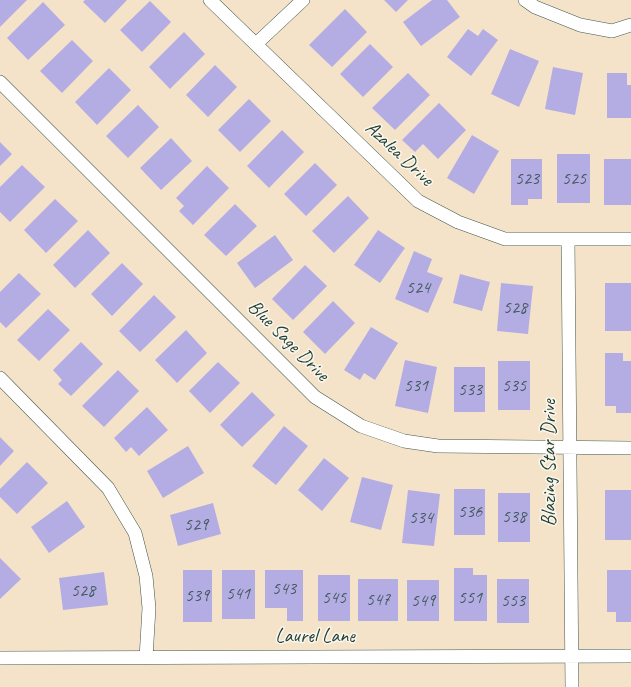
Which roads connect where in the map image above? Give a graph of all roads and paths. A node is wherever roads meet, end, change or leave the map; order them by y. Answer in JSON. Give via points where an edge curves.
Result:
{"nodes":[{"id":1,"x":210,"y":0,"type":"edge"},
{"id":2,"x":303,"y":0,"type":"edge"},
{"id":3,"x":525,"y":0,"type":"edge"},
{"id":4,"x":631,"y":25,"type":"edge"},
{"id":5,"x":256,"y":44,"type":"junction"},
{"id":6,"x":0,"y":82,"type":"edge"},
{"id":7,"x":568,"y":240,"type":"junction"},
{"id":8,"x":631,"y":240,"type":"edge"},
{"id":9,"x":0,"y":378,"type":"edge"},
{"id":10,"x":570,"y":448,"type":"junction"},
{"id":11,"x":631,"y":448,"type":"edge"},
{"id":12,"x":571,"y":656,"type":"junction"},
{"id":13,"x":631,"y":656,"type":"edge"},
{"id":14,"x":0,"y":658,"type":"edge"},
{"id":15,"x":146,"y":658,"type":"junction"},
{"id":16,"x":572,"y":687,"type":"edge"}],
"edges":[{"from":1,"to":5,"type":"street","name":"Azalea Drive"},
{"from":2,"to":5,"type":"street"},
{"from":3,"to":4,"type":"street","via":[[535,7],[580,25],[612,31]]},
{"from":5,"to":7,"type":"street","name":"Azalea Drive","via":[[418,201],[458,222],[505,240]]},
{"from":6,"to":10,"type":"street","name":"Blue Sage Drive","via":[[315,397],[361,426],[404,441],[438,446]]},
{"from":7,"to":8,"type":"street","name":"Azalea Drive"},
{"from":7,"to":10,"type":"street","name":"Blazing Star Drive"},
{"from":9,"to":15,"type":"street","via":[[108,488],[134,533],[146,576]]},
{"from":10,"to":11,"type":"street","name":"Blue Sage Drive"},
{"from":10,"to":12,"type":"street","name":"Blazing Star Drive"},
{"from":12,"to":13,"type":"street","name":"Laurel Lane"},
{"from":12,"to":15,"type":"street","name":"Laurel Lane"},
{"from":12,"to":16,"type":"street","name":"Blazing Star Drive"},
{"from":14,"to":15,"type":"street","name":"Laurel Lane"}]}
